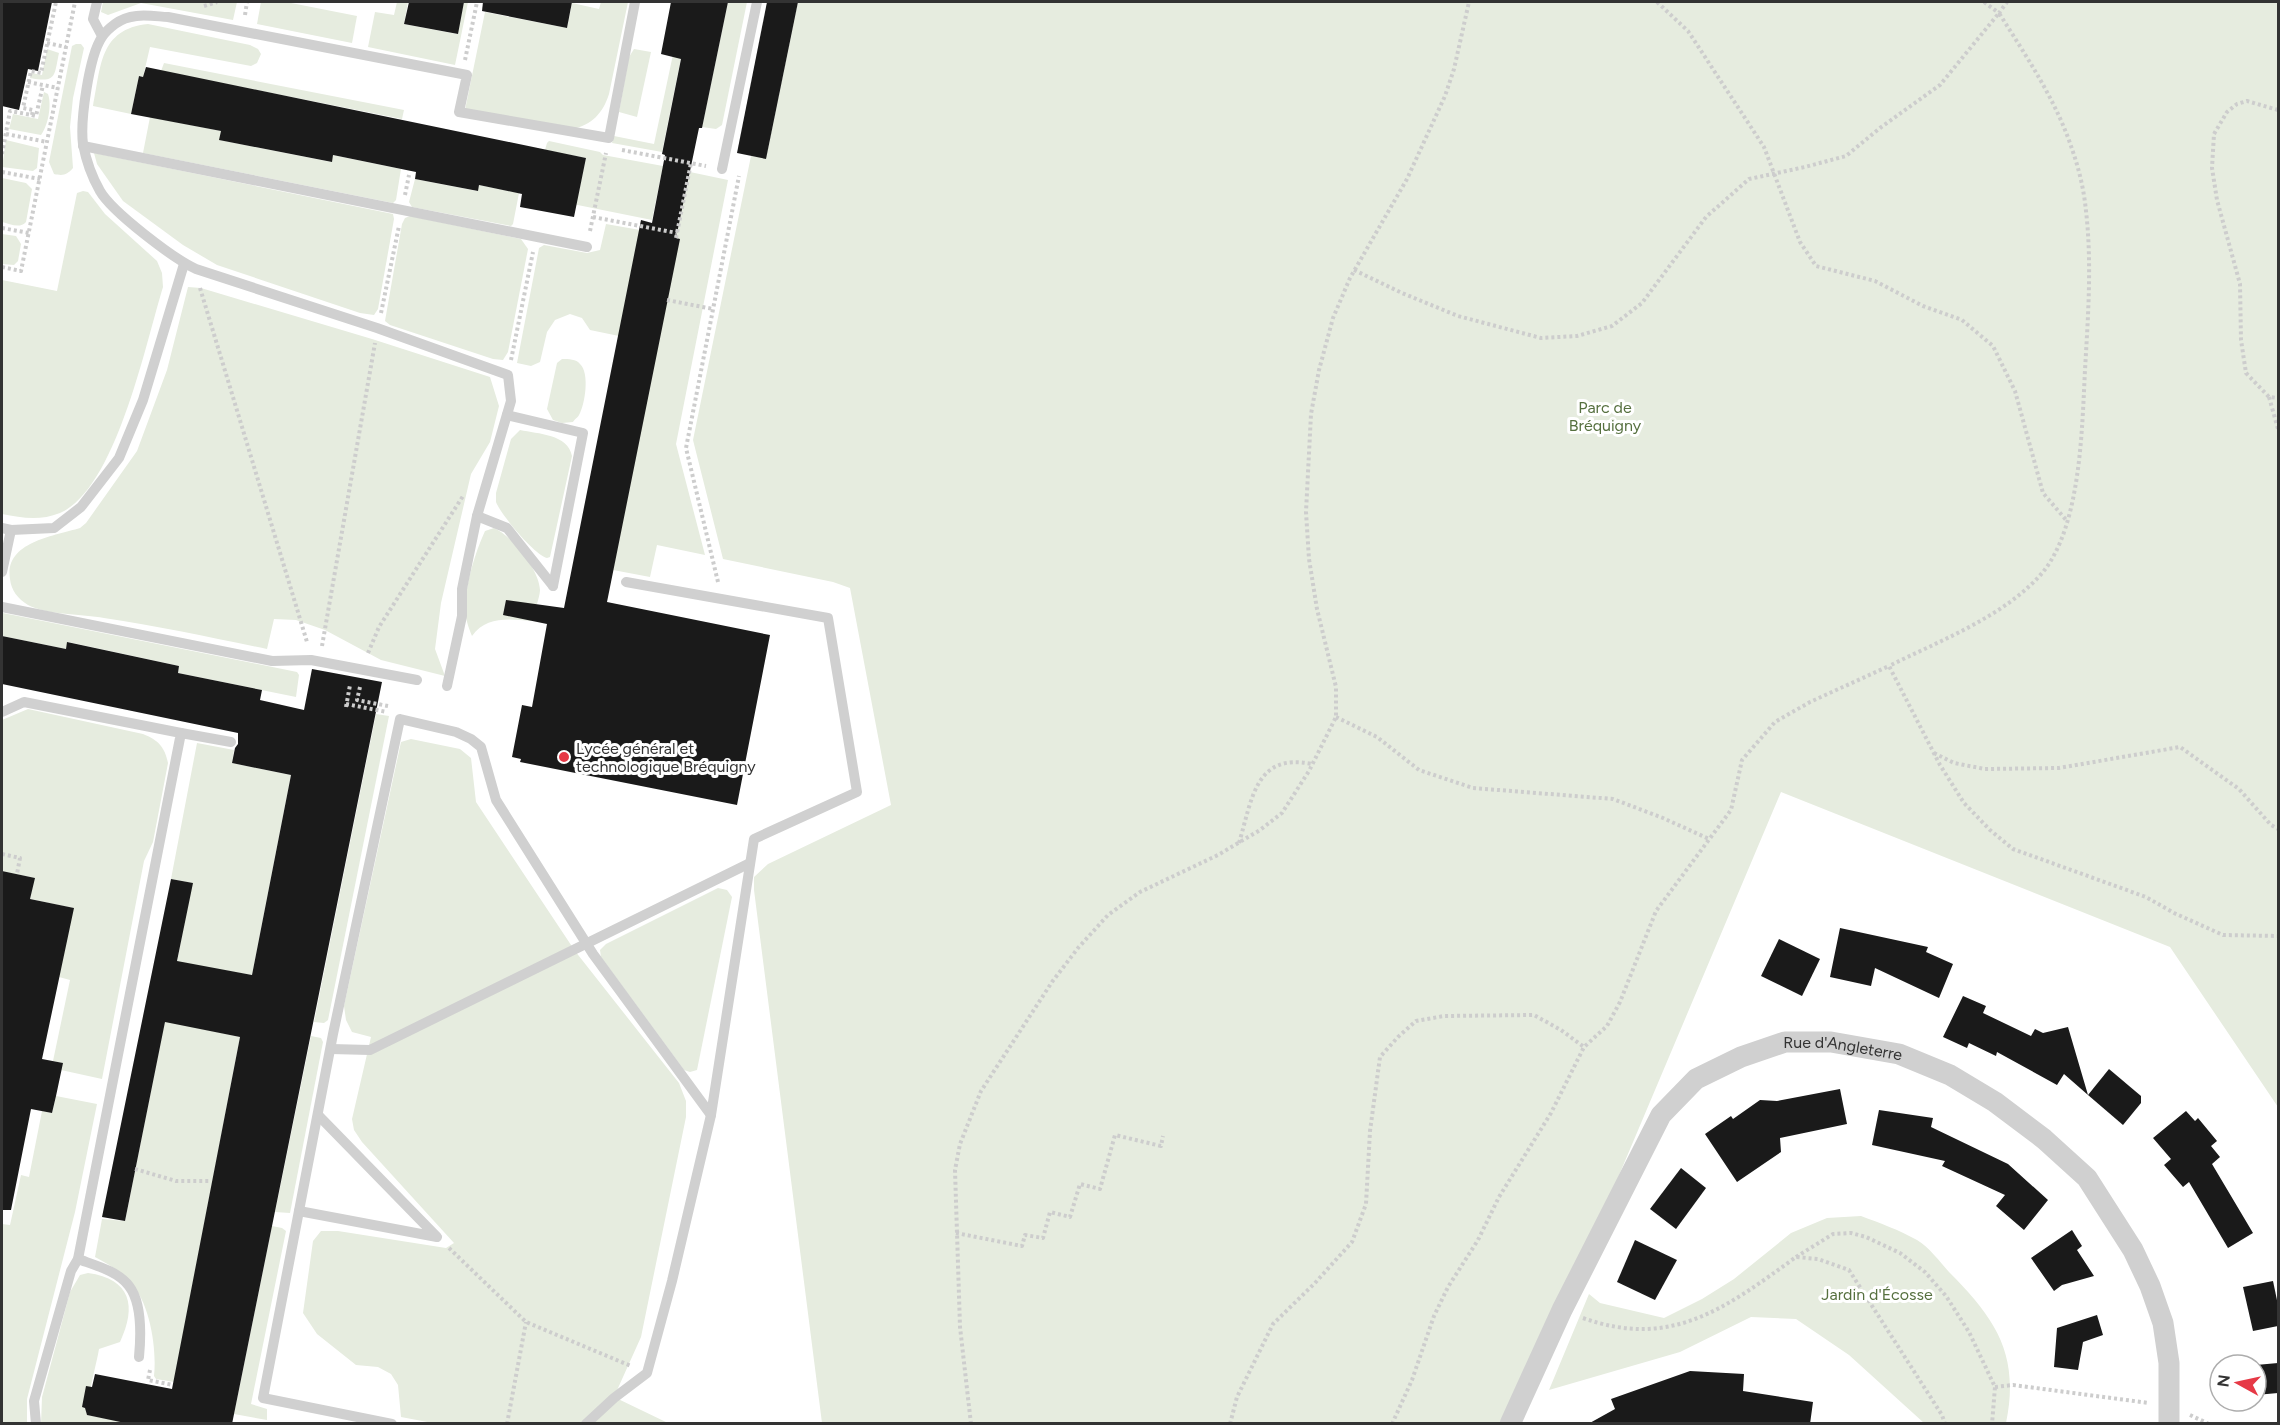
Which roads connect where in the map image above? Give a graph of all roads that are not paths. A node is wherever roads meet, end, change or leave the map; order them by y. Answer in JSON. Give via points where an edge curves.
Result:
{"nodes":[{"id":1,"x":97,"y":2,"type":"edge"},
{"id":2,"x":635,"y":2,"type":"edge"},
{"id":3,"x":757,"y":2,"type":"edge"},
{"id":4,"x":102,"y":36,"type":"junction"},
{"id":5,"x":83,"y":146,"type":"junction"},
{"id":6,"x":722,"y":169,"type":"road end"},
{"id":7,"x":587,"y":247,"type":"road end"},
{"id":8,"x":184,"y":264,"type":"junction"},
{"id":9,"x":507,"y":415,"type":"junction"},
{"id":10,"x":477,"y":516,"type":"junction"},
{"id":11,"x":6,"y":529,"type":"edge"},
{"id":12,"x":2,"y":572,"type":"edge"},
{"id":13,"x":626,"y":582,"type":"dead end"},
{"id":14,"x":2,"y":607,"type":"edge"},
{"id":15,"x":417,"y":680,"type":"dead end"},
{"id":16,"x":447,"y":686,"type":"dead end"},
{"id":17,"x":2,"y":712,"type":"edge"},
{"id":18,"x":181,"y":733,"type":"junction"},
{"id":19,"x":231,"y":742,"type":"dead end"},
{"id":20,"x":750,"y":863,"type":"junction"},
{"id":21,"x":588,"y":944,"type":"junction"},
{"id":22,"x":331,"y":1049,"type":"junction"},
{"id":23,"x":318,"y":1115,"type":"junction"},
{"id":24,"x":711,"y":1115,"type":"junction"},
{"id":25,"x":299,"y":1211,"type":"junction"},
{"id":26,"x":78,"y":1259,"type":"junction"},
{"id":27,"x":139,"y":1356,"type":"road end"},
{"id":28,"x":2169,"y":1415,"type":"edge"},
{"id":29,"x":36,"y":1424,"type":"edge"},
{"id":30,"x":392,"y":1424,"type":"edge"},
{"id":31,"x":586,"y":1424,"type":"edge"},
{"id":32,"x":1510,"y":1424,"type":"edge"}],
"edges":[{"from":1,"to":4,"type":"lane","via":[[93,19]]},
{"from":2,"to":4,"type":"lane","via":[[608,142],[459,112],[467,75],[168,17],[131,16]]},
{"from":3,"to":6,"type":"lane"},
{"from":4,"to":5,"type":"lane","via":[[92,62],[82,127]]},
{"from":5,"to":7,"type":"lane"},
{"from":5,"to":8,"type":"lane","via":[[102,194]]},
{"from":8,"to":9,"type":"lane","via":[[508,375],[511,401]]},
{"from":8,"to":11,"type":"lane","via":[[143,400],[119,458],[81,507],[54,528]]},
{"from":9,"to":10,"type":"lane"},
{"from":9,"to":10,"type":"lane","via":[[583,433],[553,586],[507,528]]},
{"from":10,"to":16,"type":"lane"},
{"from":11,"to":12,"type":"lane"},
{"from":13,"to":20,"type":"lane","via":[[828,618],[857,792],[754,839]]},
{"from":14,"to":15,"type":"lane","via":[[272,661],[311,660]]},
{"from":17,"to":18,"type":"lane","via":[[24,702]]},
{"from":18,"to":19,"type":"lane"},
{"from":18,"to":26,"type":"lane"},
{"from":20,"to":21,"type":"lane"},
{"from":20,"to":24,"type":"lane"},
{"from":21,"to":22,"type":"lane","via":[[370,1050]]},
{"from":21,"to":22,"type":"lane","via":[[496,800],[481,747],[456,732],[400,719]]},
{"from":21,"to":24,"type":"lane"},
{"from":22,"to":23,"type":"lane"},
{"from":23,"to":25,"type":"lane"},
{"from":23,"to":25,"type":"lane","via":[[437,1237]]},
{"from":24,"to":31,"type":"lane","via":[[647,1373]]},
{"from":25,"to":30,"type":"lane","via":[[263,1398]]},
{"from":26,"to":27,"type":"lane","via":[[102,1268],[129,1286],[140,1326]]},
{"from":26,"to":29,"type":"lane","via":[[71,1271],[34,1401]]},
{"from":28,"to":32,"type":"street","name":"Rue d'Angleterre","via":[[2169,1363],[2163,1323],[2133,1250],[2087,1178],[1995,1102],[1950,1075],[1899,1054],[1831,1042],[1785,1042],[1741,1056],[1696,1079],[1661,1115],[1562,1310]]}]}
